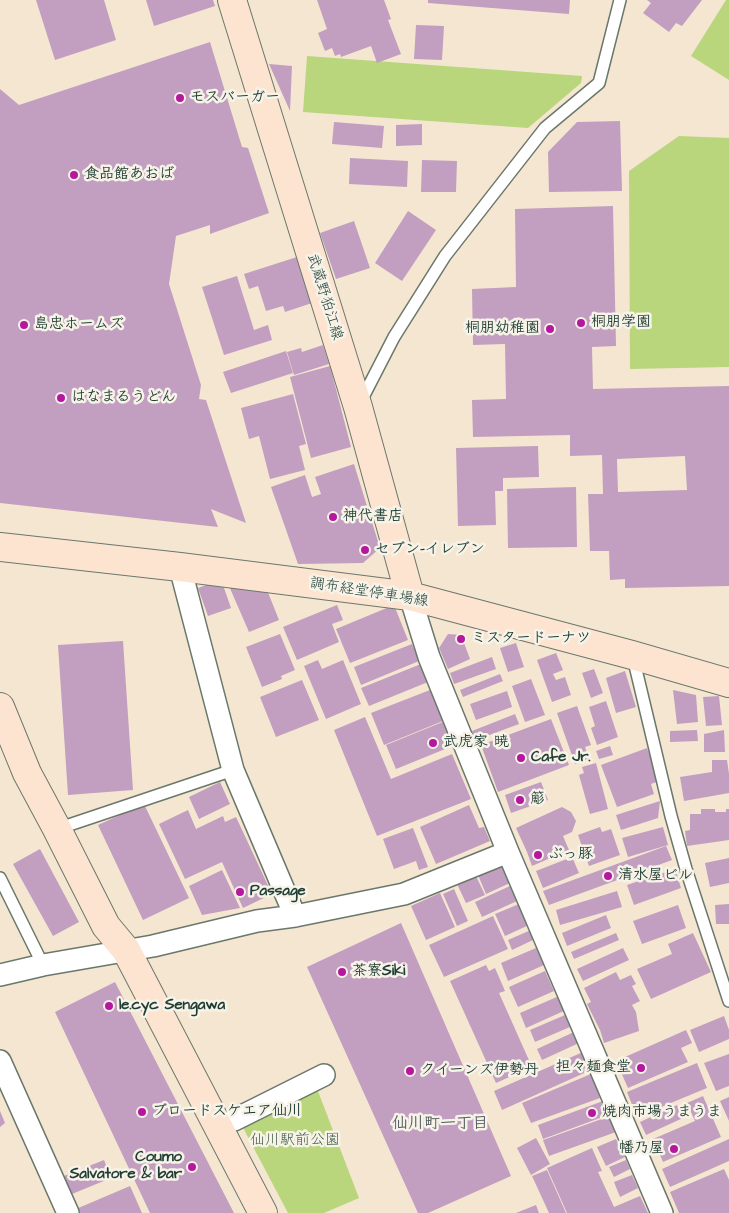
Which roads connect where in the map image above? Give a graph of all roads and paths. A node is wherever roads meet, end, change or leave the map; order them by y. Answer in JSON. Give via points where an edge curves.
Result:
{"nodes":[{"id":1,"x":232,"y":0,"type":"edge"},
{"id":2,"x":620,"y":0,"type":"edge"},
{"id":3,"x":358,"y":407,"type":"junction"},
{"id":4,"x":0,"y":547,"type":"edge"},
{"id":5,"x":180,"y":567,"type":"junction"},
{"id":6,"x":410,"y":596,"type":"junction"},
{"id":7,"x":632,"y":655,"type":"junction"},
{"id":8,"x":729,"y":683,"type":"edge"},
{"id":9,"x":0,"y":707,"type":"edge"},
{"id":10,"x":233,"y":770,"type":"junction"},
{"id":11,"x":57,"y":829,"type":"junction"},
{"id":12,"x":508,"y":852,"type":"junction"},
{"id":13,"x":0,"y":878,"type":"edge"},
{"id":14,"x":294,"y":916,"type":"junction"},
{"id":15,"x":126,"y":950,"type":"junction"},
{"id":16,"x":44,"y":966,"type":"junction"},
{"id":17,"x":0,"y":976,"type":"edge"},
{"id":18,"x":729,"y":1001,"type":"edge"},
{"id":19,"x":0,"y":1061,"type":"edge"},
{"id":20,"x":324,"y":1075,"type":"dead end"},
{"id":21,"x":234,"y":1120,"type":"dead end"},
{"id":22,"x":68,"y":1213,"type":"edge"},
{"id":23,"x":263,"y":1213,"type":"edge"},
{"id":24,"x":662,"y":1213,"type":"edge"}],
"edges":[{"from":1,"to":3,"type":"main road","name":"武蔵野狛江線"},
{"from":2,"to":3,"type":"lane","via":[[599,83],[545,128],[445,256],[394,337]]},
{"from":3,"to":6,"type":"main road","name":"武蔵野狛江線"},
{"from":4,"to":5,"type":"main road","name":"調布経堂停車場線"},
{"from":5,"to":6,"type":"main road","name":"調布経堂停車場線"},
{"from":5,"to":10,"type":"street"},
{"from":6,"to":7,"type":"main road","name":"調布経堂停車場線"},
{"from":6,"to":12,"type":"street","via":[[429,657]]},
{"from":7,"to":8,"type":"main road","name":"調布経堂停車場線"},
{"from":7,"to":18,"type":"lane","via":[[683,860]]},
{"from":9,"to":11,"type":"main road","via":[[27,773]]},
{"from":10,"to":11,"type":"lane"},
{"from":10,"to":14,"type":"street"},
{"from":11,"to":15,"type":"main road","via":[[106,926]]},
{"from":12,"to":14,"type":"street","via":[[404,894]]},
{"from":12,"to":24,"type":"street"},
{"from":13,"to":16,"type":"lane"},
{"from":14,"to":15,"type":"street"},
{"from":15,"to":16,"type":"street"},
{"from":15,"to":23,"type":"main road"},
{"from":16,"to":17,"type":"street"},
{"from":19,"to":22,"type":"street"},
{"from":20,"to":21,"type":"street"}]}
